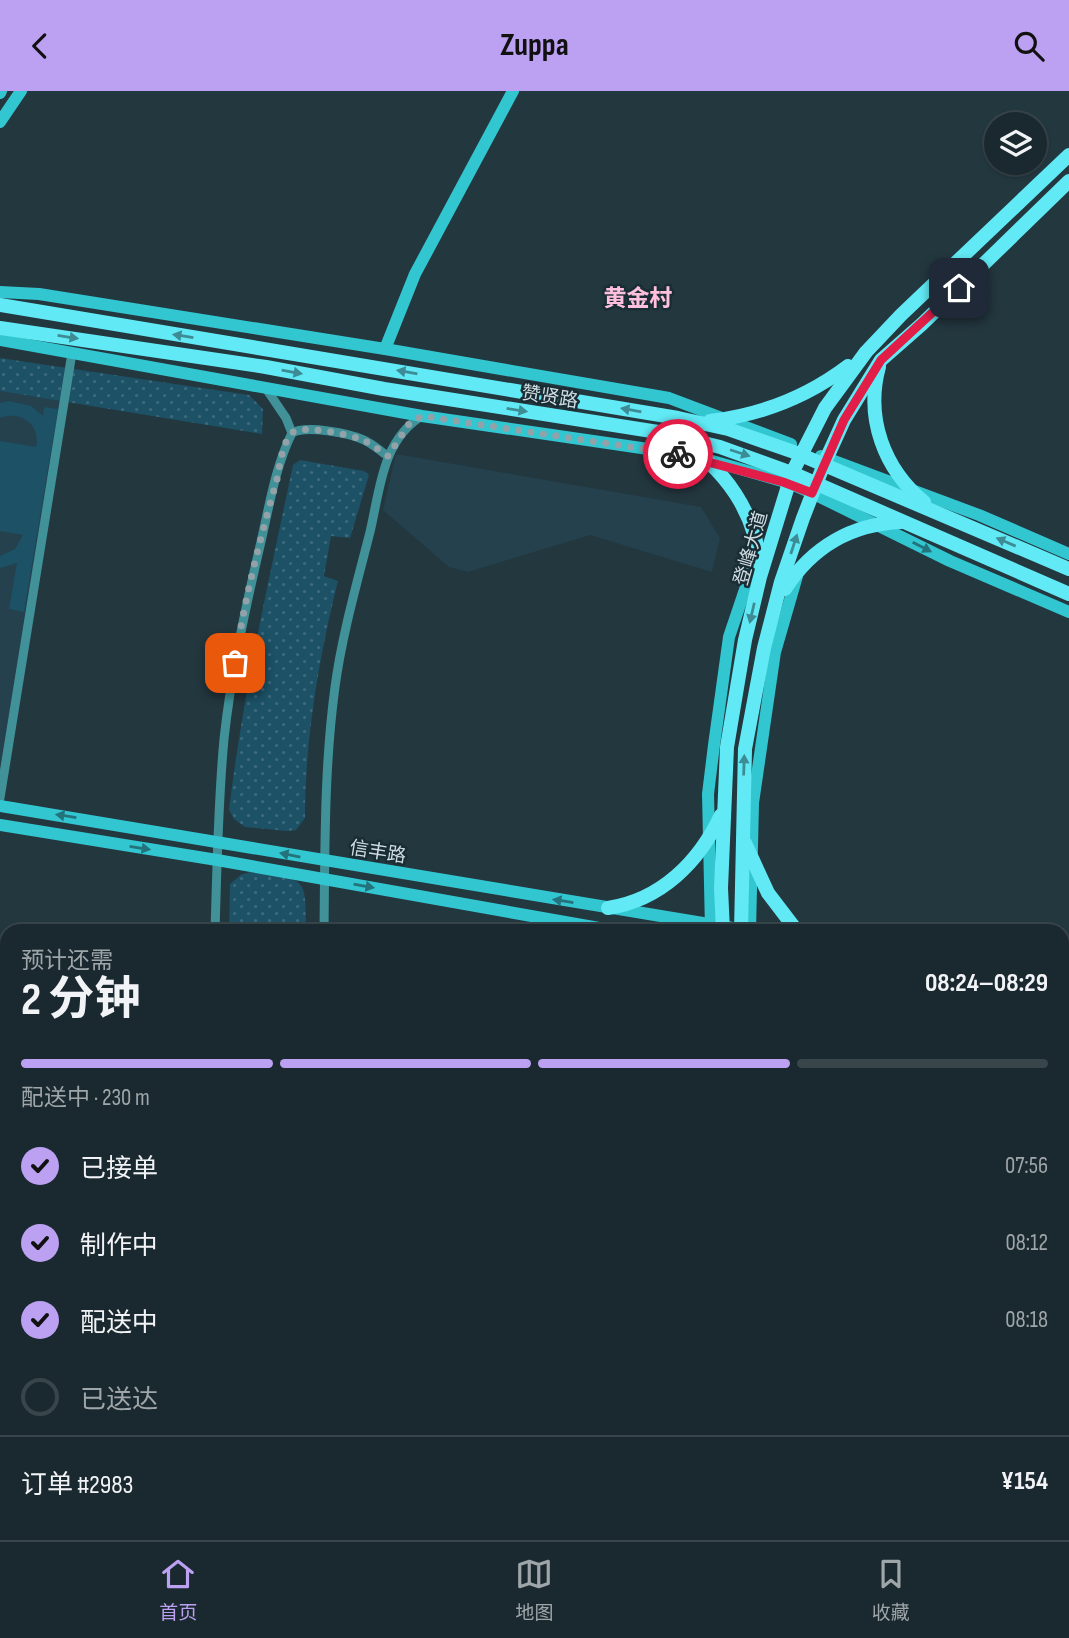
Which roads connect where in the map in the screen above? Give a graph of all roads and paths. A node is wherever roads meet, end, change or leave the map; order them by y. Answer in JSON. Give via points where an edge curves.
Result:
{"nodes":[{"id":1,"x":21,"y":91,"type":"edge"},
{"id":2,"x":506,"y":94,"type":"edge"},
{"id":3,"x":0,"y":122,"type":"edge"},
{"id":4,"x":1069,"y":155,"type":"edge"},
{"id":5,"x":1069,"y":181,"type":"edge"},
{"id":6,"x":0,"y":294,"type":"edge"},
{"id":7,"x":0,"y":305,"type":"edge"},
{"id":8,"x":28,"y":310,"type":"junction"},
{"id":9,"x":0,"y":328,"type":"edge"},
{"id":10,"x":0,"y":340,"type":"edge"},
{"id":11,"x":385,"y":349,"type":"junction"},
{"id":12,"x":866,"y":352,"type":"junction"},
{"id":13,"x":72,"y":353,"type":"junction"},
{"id":14,"x":881,"y":360,"type":"junction"},
{"id":15,"x":264,"y":386,"type":"junction"},
{"id":16,"x":422,"y":416,"type":"junction"},
{"id":17,"x":678,"y":418,"type":"junction"},
{"id":18,"x":725,"y":419,"type":"junction"},
{"id":19,"x":658,"y":432,"type":"junction"},
{"id":20,"x":292,"y":433,"type":"junction"},
{"id":21,"x":802,"y":452,"type":"junction"},
{"id":22,"x":388,"y":456,"type":"junction"},
{"id":23,"x":705,"y":460,"type":"junction"},
{"id":24,"x":825,"y":461,"type":"junction"},
{"id":25,"x":790,"y":478,"type":"junction"},
{"id":26,"x":814,"y":488,"type":"junction"},
{"id":27,"x":912,"y":491,"type":"junction"},
{"id":28,"x":946,"y":516,"type":"junction"},
{"id":29,"x":902,"y":522,"type":"junction"},
{"id":30,"x":878,"y":524,"type":"junction"},
{"id":31,"x":758,"y":551,"type":"junction"},
{"id":32,"x":1069,"y":554,"type":"edge"},
{"id":33,"x":799,"y":569,"type":"junction"},
{"id":34,"x":1069,"y":569,"type":"edge"},
{"id":35,"x":760,"y":577,"type":"junction"},
{"id":36,"x":1069,"y":594,"type":"edge"},
{"id":37,"x":774,"y":612,"type":"junction"},
{"id":38,"x":1069,"y":612,"type":"edge"},
{"id":39,"x":0,"y":798,"type":"edge"},
{"id":40,"x":0,"y":806,"type":"edge"},
{"id":41,"x":725,"y":807,"type":"junction"},
{"id":42,"x":0,"y":825,"type":"edge"},
{"id":43,"x":741,"y":831,"type":"junction"},
{"id":44,"x":709,"y":838,"type":"junction"},
{"id":45,"x":217,"y":841,"type":"junction"},
{"id":46,"x":217,"y":860,"type":"junction"},
{"id":47,"x":325,"y":861,"type":"junction"},
{"id":48,"x":752,"y":861,"type":"junction"},
{"id":49,"x":325,"y":879,"type":"junction"},
{"id":50,"x":608,"y":908,"type":"junction"},
{"id":51,"x":215,"y":924,"type":"edge"},
{"id":52,"x":324,"y":924,"type":"edge"},
{"id":53,"x":577,"y":924,"type":"edge"},
{"id":54,"x":695,"y":924,"type":"edge"},
{"id":55,"x":717,"y":924,"type":"edge"},
{"id":56,"x":717,"y":924,"type":"edge"},
{"id":57,"x":746,"y":924,"type":"edge"},
{"id":58,"x":747,"y":924,"type":"edge"},
{"id":59,"x":792,"y":924,"type":"edge"}],
"edges":[{"from":1,"to":3,"type":"street"},
{"from":2,"to":11,"type":"street","via":[[415,274]]},
{"from":4,"to":12,"type":"main road","name":"登峰大道"},
{"from":5,"to":14,"type":"main road","name":"登峰大道"},
{"from":6,"to":8,"type":"main road"},
{"from":6,"to":11,"type":"street","via":[[39,294]]},
{"from":7,"to":8,"type":"main road","name":"赞贤路"},
{"from":17,"to":8,"type":"main road","name":"赞贤路","one_way":true},
{"from":9,"to":19,"type":"main road","name":"赞贤路","one_way":true},
{"from":10,"to":13,"type":"street"},
{"from":11,"to":18,"type":"street","via":[[669,398]]},
{"from":12,"to":18,"type":"main road","via":[[803,395]]},
{"from":12,"to":21,"type":"main road","name":"登峰大道","via":[[825,408]]},
{"from":13,"to":15,"type":"street"},
{"from":13,"to":39,"type":"street"},
{"from":14,"to":24,"type":"main road","name":"登峰大道"},
{"from":14,"to":27,"type":"main road","via":[[874,401],[877,428],[893,467]]},
{"from":15,"to":16,"type":"street"},
{"from":15,"to":20,"type":"street"},
{"from":16,"to":22,"type":"street","via":[[409,424]]},
{"from":16,"to":23,"type":"street"},
{"from":17,"to":18,"type":"main road"},
{"from":17,"to":21,"type":"main road","name":"赞贤路"},
{"from":18,"to":21,"type":"street"},
{"from":19,"to":23,"type":"main road"},
{"from":19,"to":25,"type":"main road","name":"赞贤路","one_way":true,"via":[[720,447]]},
{"from":20,"to":22,"type":"street","via":[[301,429],[353,436]]},
{"from":20,"to":45,"type":"street","via":[[271,499],[239,638],[224,739]]},
{"from":21,"to":24,"type":"main road","name":"赞贤路"},
{"from":21,"to":25,"type":"main road","name":"登峰大道"},
{"from":22,"to":47,"type":"street","via":[[335,687]]},
{"from":23,"to":25,"type":"street"},
{"from":23,"to":31,"type":"main road","via":[[728,482],[743,507]]},
{"from":24,"to":26,"type":"main road","name":"登峰大道"},
{"from":24,"to":27,"type":"street"},
{"from":24,"to":28,"type":"main road","name":"赞贤路"},
{"from":25,"to":26,"type":"main road","name":"赞贤路"},
{"from":25,"to":35,"type":"main road","name":"登峰大道"},
{"from":26,"to":29,"type":"main road","name":"赞贤路"},
{"from":26,"to":30,"type":"street"},
{"from":37,"to":26,"type":"main road","name":"登峰大道","one_way":true},
{"from":27,"to":28,"type":"main road"},
{"from":27,"to":32,"type":"street"},
{"from":34,"to":28,"type":"main road","name":"赞贤路","one_way":true},
{"from":29,"to":30,"type":"main road"},
{"from":29,"to":36,"type":"main road","name":"赞贤路"},
{"from":30,"to":33,"type":"main road","via":[[833,541]]},
{"from":30,"to":38,"type":"street","one_way":true},
{"from":31,"to":35,"type":"main road"},
{"from":31,"to":44,"type":"street","via":[[729,637],[708,794]]},
{"from":33,"to":37,"type":"main road"},
{"from":33,"to":48,"type":"street","via":[[775,652],[753,803]]},
{"from":35,"to":41,"type":"main road","name":"登峰大道","one_way":true,"via":[[727,747]]},
{"from":43,"to":37,"type":"main road","name":"登峰大道","one_way":true,"via":[[745,749]]},
{"from":45,"to":40,"type":"street","name":"信丰路","one_way":true},
{"from":41,"to":44,"type":"main road"},
{"from":41,"to":56,"type":"main road","name":"登峰大道"},
{"from":42,"to":46,"type":"street","name":"信丰路","one_way":true},
{"from":43,"to":48,"type":"main road"},
{"from":43,"to":57,"type":"main road","name":"登峰大道"},
{"from":44,"to":50,"type":"main road","via":[[686,868],[663,886],[638,901]]},
{"from":44,"to":55,"type":"street"},
{"from":45,"to":46,"type":"street"},
{"from":47,"to":45,"type":"street","name":"信丰路","one_way":true},
{"from":46,"to":49,"type":"street","name":"信丰路"},
{"from":46,"to":51,"type":"street"},
{"from":47,"to":49,"type":"street"},
{"from":50,"to":47,"type":"street","name":"信丰路","one_way":true},
{"from":48,"to":58,"type":"street"},
{"from":48,"to":59,"type":"main road","via":[[768,893]]},
{"from":49,"to":52,"type":"street"},
{"from":49,"to":53,"type":"street","name":"信丰路","one_way":true},
{"from":50,"to":54,"type":"street","name":"信丰路"}]}
